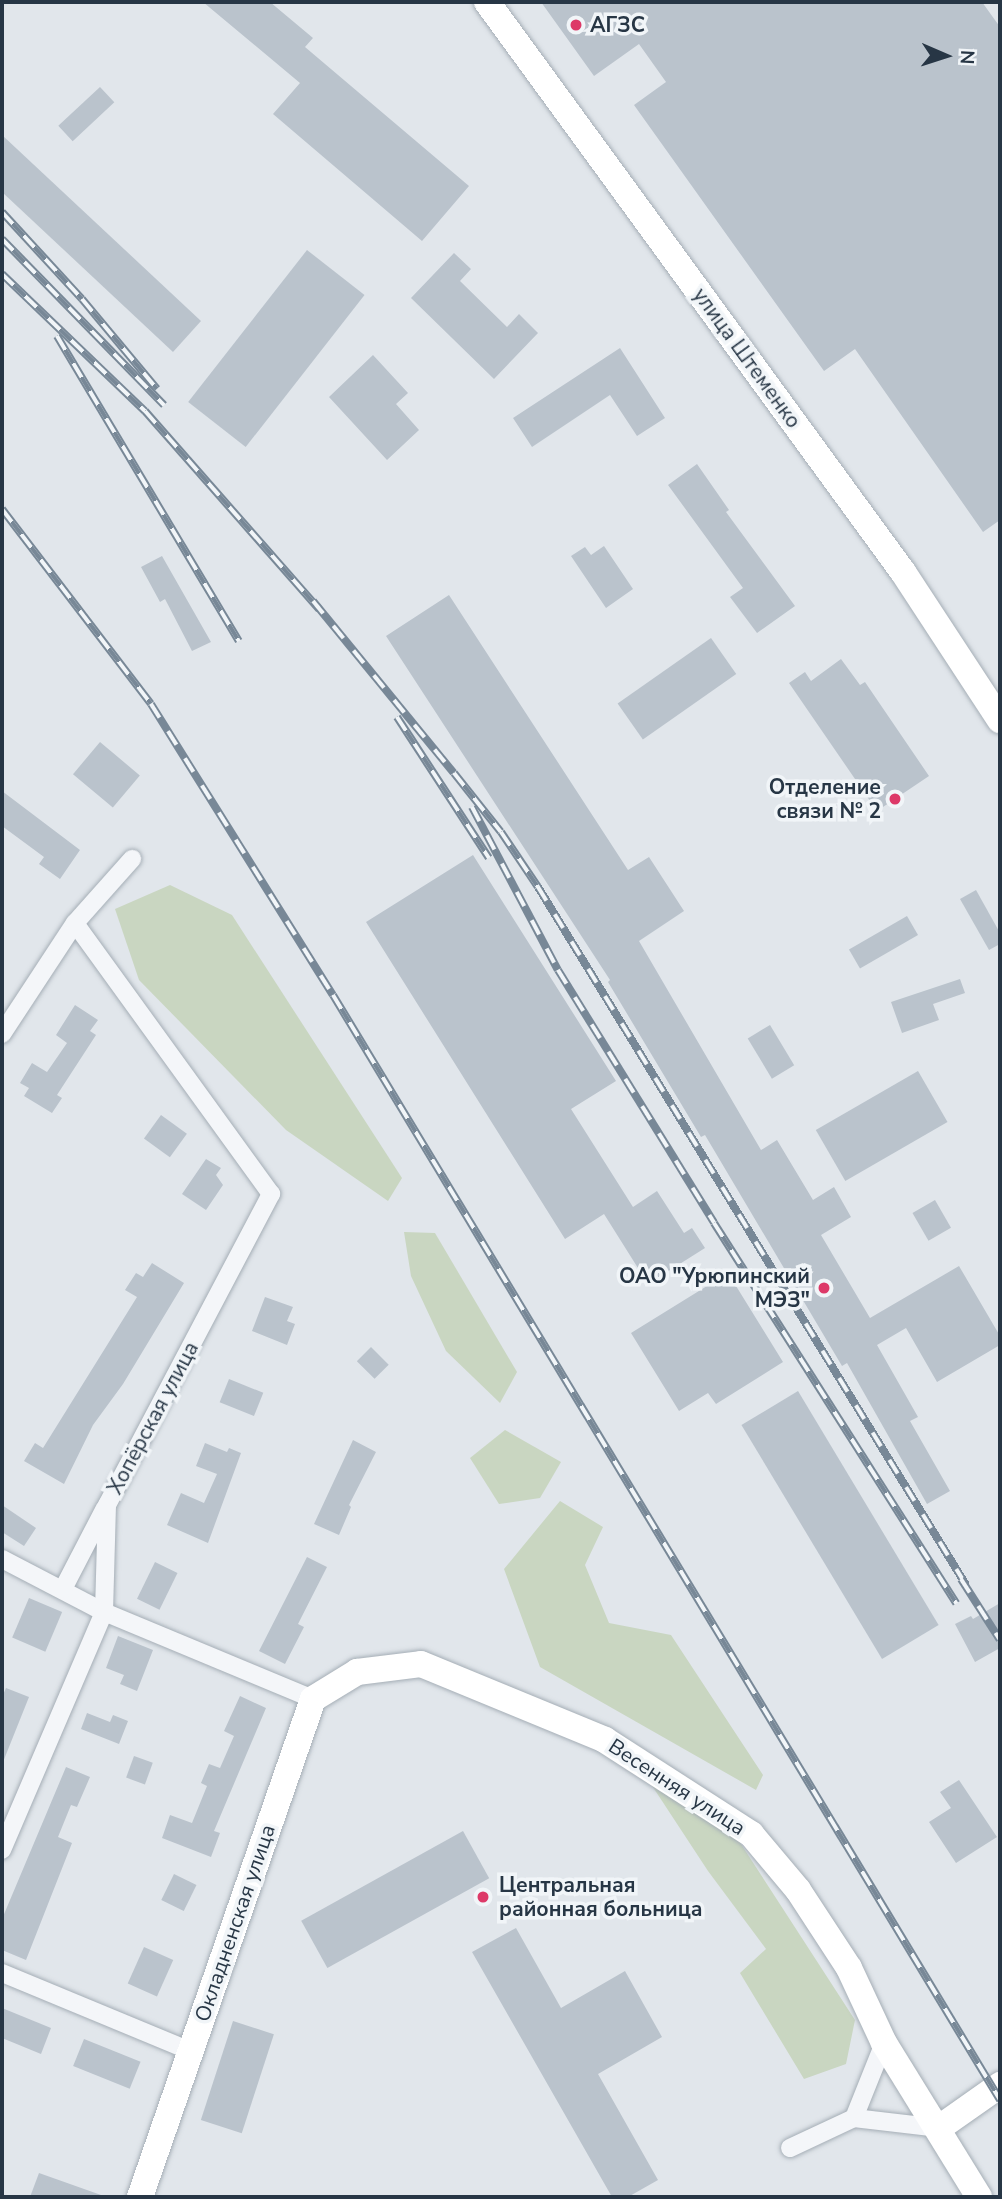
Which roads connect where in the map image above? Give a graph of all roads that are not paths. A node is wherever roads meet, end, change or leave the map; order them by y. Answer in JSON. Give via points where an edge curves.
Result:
{"nodes":[{"id":1,"x":487,"y":2,"type":"edge"},
{"id":2,"x":1000,"y":720,"type":"edge"},
{"id":3,"x":132,"y":859,"type":"dead end"},
{"id":4,"x":75,"y":923,"type":"junction"},
{"id":5,"x":2,"y":1034,"type":"edge"},
{"id":6,"x":107,"y":1505,"type":"junction"},
{"id":7,"x":2,"y":1559,"type":"edge"},
{"id":8,"x":62,"y":1589,"type":"junction"},
{"id":9,"x":104,"y":1612,"type":"junction"},
{"id":10,"x":313,"y":1699,"type":"junction"},
{"id":11,"x":2,"y":1850,"type":"edge"},
{"id":12,"x":2,"y":1973,"type":"edge"},
{"id":13,"x":884,"y":2043,"type":"junction"},
{"id":14,"x":190,"y":2051,"type":"junction"},
{"id":15,"x":1000,"y":2085,"type":"edge"},
{"id":16,"x":854,"y":2118,"type":"junction"},
{"id":17,"x":939,"y":2128,"type":"junction"},
{"id":18,"x":790,"y":2148,"type":"dead end"},
{"id":19,"x":140,"y":2197,"type":"edge"},
{"id":20,"x":979,"y":2197,"type":"edge"}],
"edges":[{"from":1,"to":2,"type":"main road","name":"улица Штеменко","via":[[903,572]]},
{"from":3,"to":4,"type":"street"},
{"from":4,"to":5,"type":"street"},
{"from":4,"to":6,"type":"street","name":"Хопёрская улица","via":[[271,1194]]},
{"from":6,"to":8,"type":"street"},
{"from":6,"to":9,"type":"street","name":"Хопёрская улица"},
{"from":7,"to":8,"type":"street"},
{"from":8,"to":9,"type":"street"},
{"from":9,"to":10,"type":"street"},
{"from":9,"to":11,"type":"street","name":"Хопёрская улица"},
{"from":10,"to":13,"type":"main road","name":"Весенняя улица","via":[[357,1672],[421,1664],[605,1740],[751,1834],[798,1890],[849,1968]]},
{"from":10,"to":14,"type":"main road","name":"Окладненская улица"},
{"from":12,"to":14,"type":"street"},
{"from":13,"to":16,"type":"street"},
{"from":13,"to":17,"type":"main road","name":"Весенняя улица"},
{"from":14,"to":19,"type":"main road","name":"Окладненская улица"},
{"from":15,"to":17,"type":"main road"},
{"from":16,"to":17,"type":"street"},
{"from":16,"to":18,"type":"street"},
{"from":17,"to":20,"type":"main road","name":"Весенняя улица"}]}
